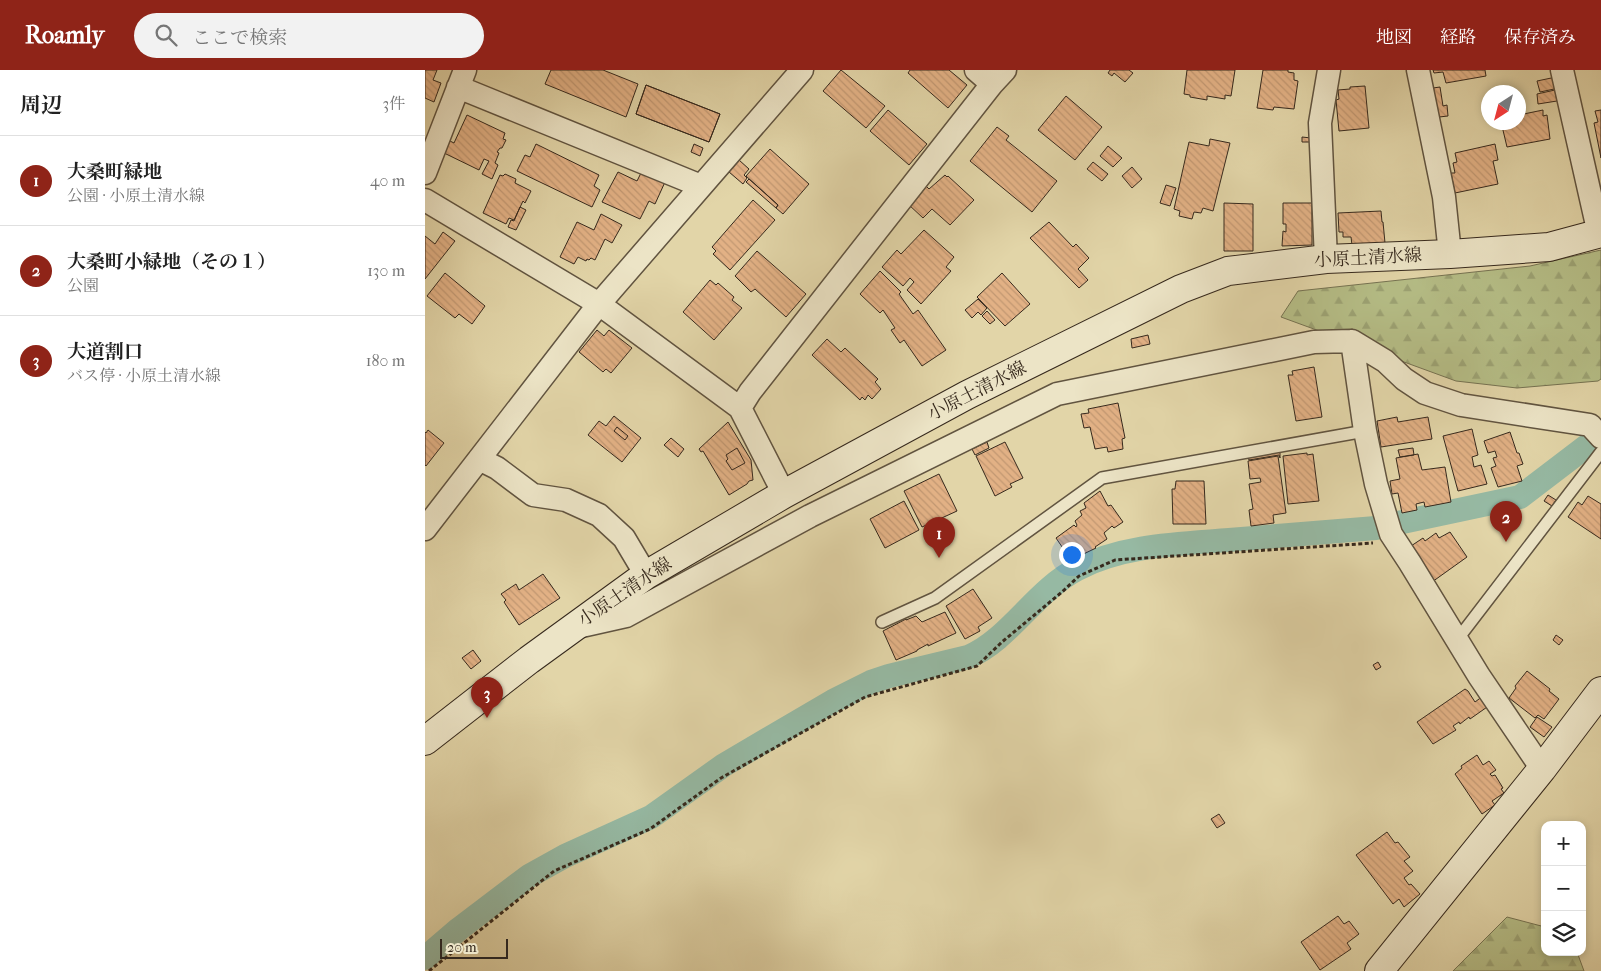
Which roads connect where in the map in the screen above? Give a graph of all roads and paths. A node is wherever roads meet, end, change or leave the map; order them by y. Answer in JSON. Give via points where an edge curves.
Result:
{"nodes":[{"id":1,"x":802,"y":70,"type":"edge"},
{"id":2,"x":1329,"y":70,"type":"edge"},
{"id":3,"x":1418,"y":70,"type":"edge"},
{"id":4,"x":1562,"y":70,"type":"edge"},
{"id":5,"x":991,"y":75,"type":"edge"},
{"id":6,"x":462,"y":79,"type":"edge"},
{"id":7,"x":425,"y":173,"type":"edge"},
{"id":8,"x":701,"y":186,"type":"junction"},
{"id":9,"x":425,"y":200,"type":"edge"},
{"id":10,"x":1600,"y":234,"type":"edge"},
{"id":11,"x":1450,"y":254,"type":"junction"},
{"id":12,"x":1326,"y":259,"type":"junction"},
{"id":13,"x":599,"y":304,"type":"junction"},
{"id":14,"x":1352,"y":341,"type":"junction"},
{"id":15,"x":740,"y":408,"type":"junction"},
{"id":16,"x":1365,"y":431,"type":"junction"},
{"id":17,"x":1601,"y":437,"type":"edge"},
{"id":18,"x":1601,"y":452,"type":"edge"},
{"id":19,"x":479,"y":459,"type":"junction"},
{"id":20,"x":783,"y":494,"type":"junction"},
{"id":21,"x":425,"y":529,"type":"edge"},
{"id":22,"x":1396,"y":542,"type":"junction"},
{"id":23,"x":646,"y":575,"type":"junction"},
{"id":24,"x":882,"y":622,"type":"dead end"},
{"id":25,"x":573,"y":627,"type":"junction"},
{"id":26,"x":1457,"y":640,"type":"junction"},
{"id":27,"x":1601,"y":691,"type":"edge"},
{"id":28,"x":425,"y":741,"type":"edge"},
{"id":29,"x":1542,"y":769,"type":"junction"},
{"id":30,"x":429,"y":971,"type":"edge"},
{"id":31,"x":1379,"y":971,"type":"edge"}],
"edges":[{"from":1,"to":8,"type":"street"},
{"from":2,"to":12,"type":"street","via":[[1320,123]]},
{"from":3,"to":11,"type":"street","via":[[1444,197]]},
{"from":4,"to":10,"type":"street"},
{"from":5,"to":15,"type":"street"},
{"from":6,"to":7,"type":"street"},
{"from":6,"to":8,"type":"street"},
{"from":8,"to":13,"type":"street"},
{"from":9,"to":13,"type":"street"},
{"from":10,"to":11,"type":"main road","name":"小原土清水線","via":[[1549,247]]},
{"from":11,"to":12,"type":"main road","name":"小原土清水線"},
{"from":12,"to":20,"type":"main road","name":"小原土清水線","via":[[1228,271],[1181,289],[967,395]]},
{"from":13,"to":15,"type":"street"},
{"from":13,"to":19,"type":"street"},
{"from":14,"to":16,"type":"street"},
{"from":14,"to":17,"type":"street","via":[[1385,361],[1425,393],[1461,405],[1590,425]]},
{"from":14,"to":25,"type":"street","via":[[1314,342],[1057,394],[810,516],[626,616]]},
{"from":15,"to":20,"type":"street"},
{"from":16,"to":22,"type":"street","via":[[1376,484]]},
{"from":16,"to":24,"type":"lane","via":[[1102,478],[935,598]]},
{"from":18,"to":26,"type":"lane"},
{"from":19,"to":21,"type":"street"},
{"from":19,"to":23,"type":"street","via":[[533,495],[566,500],[599,515],[624,538]]},
{"from":20,"to":23,"type":"main road","name":"小原土清水線"},
{"from":22,"to":26,"type":"street"},
{"from":22,"to":30,"type":"path","via":[[1115,560],[1079,576],[977,666],[865,697],[721,778],[650,829],[554,872]]},
{"from":23,"to":25,"type":"main road","name":"小原土清水線"},
{"from":25,"to":28,"type":"main road","name":"小原土清水線"},
{"from":26,"to":29,"type":"street"},
{"from":27,"to":29,"type":"main road"},
{"from":29,"to":31,"type":"main road"}]}
